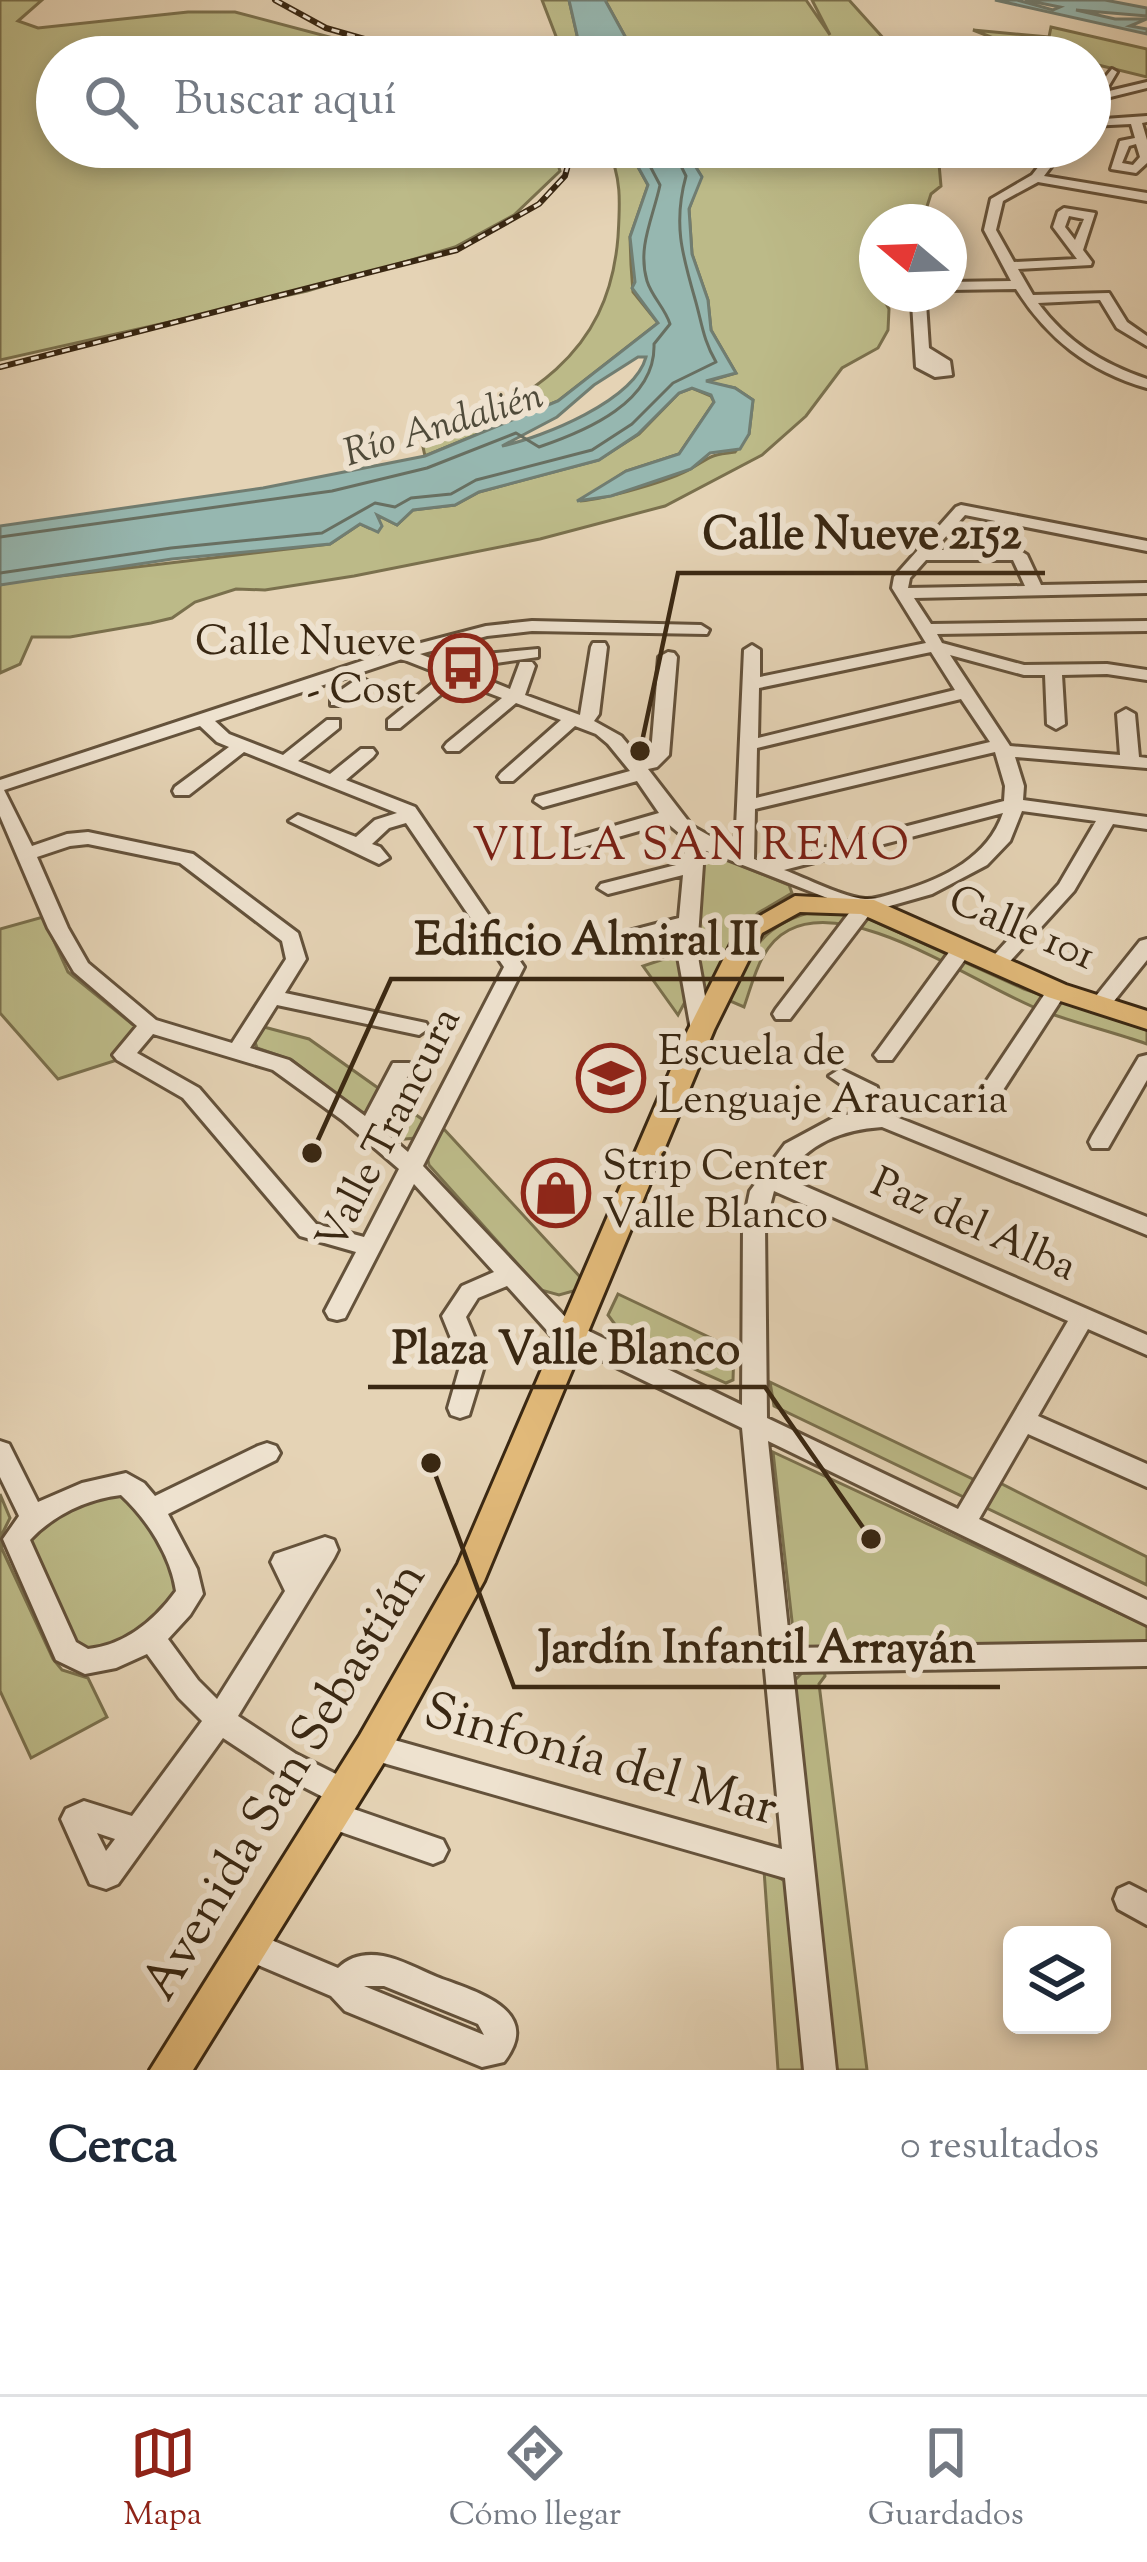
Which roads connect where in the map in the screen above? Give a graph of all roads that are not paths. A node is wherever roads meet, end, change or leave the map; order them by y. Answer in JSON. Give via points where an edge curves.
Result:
{"nodes":[{"id":1,"x":1147,"y":85,"type":"edge"},
{"id":2,"x":1111,"y":94,"type":"edge"},
{"id":3,"x":1138,"y":118,"type":"edge"},
{"id":4,"x":1141,"y":140,"type":"dead end"},
{"id":5,"x":1044,"y":168,"type":"edge"},
{"id":6,"x":1036,"y":178,"type":"junction"},
{"id":7,"x":1147,"y":197,"type":"edge"},
{"id":8,"x":1079,"y":247,"type":"dead end"},
{"id":9,"x":1010,"y":266,"type":"junction"},
{"id":10,"x":967,"y":287,"type":"edge"},
{"id":11,"x":1023,"y":292,"type":"junction"},
{"id":12,"x":921,"y":312,"type":"edge"},
{"id":13,"x":1118,"y":317,"type":"junction"},
{"id":14,"x":1147,"y":325,"type":"edge"},
{"id":15,"x":1147,"y":342,"type":"edge"},
{"id":16,"x":923,"y":350,"type":"dead end"},
{"id":17,"x":1147,"y":384,"type":"edge"},
{"id":18,"x":1147,"y":546,"type":"edge"},
{"id":19,"x":920,"y":555,"type":"junction"},
{"id":20,"x":1147,"y":588,"type":"edge"},
{"id":21,"x":1035,"y":590,"type":"junction"},
{"id":22,"x":903,"y":593,"type":"junction"},
{"id":23,"x":1147,"y":626,"type":"edge"},
{"id":24,"x":701,"y":630,"type":"dead end"},
{"id":25,"x":931,"y":638,"type":"junction"},
{"id":26,"x":436,"y":644,"type":"junction"},
{"id":27,"x":599,"y":646,"type":"dead end"},
{"id":28,"x":752,"y":650,"type":"dead end"},
{"id":29,"x":404,"y":653,"type":"junction"},
{"id":30,"x":668,"y":657,"type":"dead end"},
{"id":31,"x":437,"y":666,"type":"junction"},
{"id":32,"x":1053,"y":672,"type":"junction"},
{"id":33,"x":461,"y":675,"type":"junction"},
{"id":34,"x":1147,"y":676,"type":"edge"},
{"id":35,"x":313,"y":683,"type":"junction"},
{"id":36,"x":751,"y":684,"type":"junction"},
{"id":37,"x":347,"y":692,"type":"dead end"},
{"id":38,"x":966,"y":693,"type":"junction"},
{"id":39,"x":515,"y":696,"type":"junction"},
{"id":40,"x":1126,"y":714,"type":"dead end"},
{"id":41,"x":203,"y":719,"type":"junction"},
{"id":42,"x":579,"y":720,"type":"junction"},
{"id":43,"x":333,"y":724,"type":"dead end"},
{"id":44,"x":394,"y":724,"type":"dead end"},
{"id":45,"x":1056,"y":724,"type":"dead end"},
{"id":46,"x":242,"y":745,"type":"junction"},
{"id":47,"x":748,"y":745,"type":"junction"},
{"id":48,"x":453,"y":747,"type":"dead end"},
{"id":49,"x":1002,"y":748,"type":"junction"},
{"id":50,"x":367,"y":753,"type":"dead end"},
{"id":51,"x":286,"y":762,"type":"junction"},
{"id":52,"x":1138,"y":762,"type":"edge"},
{"id":53,"x":638,"y":771,"type":"junction"},
{"id":54,"x":507,"y":777,"type":"dead end"},
{"id":55,"x":333,"y":781,"type":"junction"},
{"id":56,"x":0,"y":786,"type":"edge"},
{"id":57,"x":182,"y":791,"type":"dead end"},
{"id":58,"x":0,"y":795,"type":"edge"},
{"id":59,"x":543,"y":801,"type":"dead end"},
{"id":60,"x":1014,"y":804,"type":"junction"},
{"id":61,"x":746,"y":806,"type":"junction"},
{"id":62,"x":411,"y":814,"type":"junction"},
{"id":63,"x":670,"y":816,"type":"junction"},
{"id":64,"x":1106,"y":820,"type":"junction"},
{"id":65,"x":298,"y":821,"type":"dead end"},
{"id":66,"x":1147,"y":824,"type":"edge"},
{"id":67,"x":695,"y":839,"type":"junction"},
{"id":68,"x":576,"y":843,"type":"dead end"},
{"id":69,"x":359,"y":845,"type":"junction"},
{"id":70,"x":27,"y":854,"type":"junction"},
{"id":71,"x":379,"y":858,"type":"dead end"},
{"id":72,"x":744,"y":859,"type":"junction"},
{"id":73,"x":694,"y":866,"type":"junction"},
{"id":74,"x":768,"y":868,"type":"junction"},
{"id":75,"x":608,"y":888,"type":"dead end"},
{"id":76,"x":798,"y":893,"type":"junction"},
{"id":77,"x":865,"y":906,"type":"junction"},
{"id":78,"x":689,"y":922,"type":"junction"},
{"id":79,"x":636,"y":936,"type":"dead end"},
{"id":80,"x":1147,"y":946,"type":"edge"},
{"id":81,"x":962,"y":949,"type":"junction"},
{"id":82,"x":996,"y":964,"type":"junction"},
{"id":83,"x":1057,"y":991,"type":"junction"},
{"id":84,"x":272,"y":997,"type":"junction"},
{"id":85,"x":1100,"y":1006,"type":"junction"},
{"id":86,"x":783,"y":1014,"type":"dead end"},
{"id":87,"x":1147,"y":1020,"type":"edge"},
{"id":88,"x":149,"y":1025,"type":"junction"},
{"id":89,"x":419,"y":1028,"type":"dead end"},
{"id":90,"x":701,"y":1030,"type":"junction"},
{"id":91,"x":237,"y":1051,"type":"junction"},
{"id":92,"x":885,"y":1055,"type":"dead end"},
{"id":93,"x":1147,"y":1062,"type":"edge"},
{"id":94,"x":401,"y":1068,"type":"dead end"},
{"id":95,"x":840,"y":1076,"type":"dead end"},
{"id":96,"x":986,"y":1099,"type":"dead end"},
{"id":97,"x":870,"y":1118,"type":"junction"},
{"id":98,"x":368,"y":1130,"type":"junction"},
{"id":99,"x":1100,"y":1142,"type":"dead end"},
{"id":100,"x":412,"y":1168,"type":"junction"},
{"id":101,"x":768,"y":1179,"type":"junction"},
{"id":102,"x":1147,"y":1226,"type":"edge"},
{"id":103,"x":371,"y":1248,"type":"junction"},
{"id":104,"x":509,"y":1276,"type":"junction"},
{"id":105,"x":337,"y":1311,"type":"dead end"},
{"id":106,"x":1082,"y":1318,"type":"junction"},
{"id":107,"x":571,"y":1336,"type":"junction"},
{"id":108,"x":1147,"y":1345,"type":"edge"},
{"id":109,"x":460,"y":1408,"type":"dead end"},
{"id":110,"x":1023,"y":1420,"type":"junction"},
{"id":111,"x":754,"y":1424,"type":"junction"},
{"id":112,"x":0,"y":1451,"type":"edge"},
{"id":113,"x":267,"y":1453,"type":"dead end"},
{"id":114,"x":1147,"y":1476,"type":"edge"},
{"id":115,"x":151,"y":1510,"type":"junction"},
{"id":116,"x":33,"y":1517,"type":"junction"},
{"id":117,"x":963,"y":1524,"type":"junction"},
{"id":118,"x":299,"y":1592,"type":"dead end"},
{"id":119,"x":1147,"y":1613,"type":"edge"},
{"id":120,"x":151,"y":1636,"type":"junction"},
{"id":121,"x":1147,"y":1654,"type":"edge"},
{"id":122,"x":779,"y":1660,"type":"junction"},
{"id":123,"x":219,"y":1721,"type":"junction"},
{"id":124,"x":373,"y":1747,"type":"junction"},
{"id":125,"x":338,"y":1804,"type":"junction"},
{"id":126,"x":138,"y":1832,"type":"dead end"},
{"id":127,"x":433,"y":1850,"type":"dead end"},
{"id":128,"x":800,"y":1868,"type":"junction"},
{"id":129,"x":250,"y":1946,"type":"junction"},
{"id":130,"x":342,"y":1985,"type":"dead end"},
{"id":131,"x":170,"y":2070,"type":"edge"},
{"id":132,"x":820,"y":2070,"type":"edge"}],
"edges":[{"from":1,"to":2,"type":"street"},
{"from":3,"to":4,"type":"street"},
{"from":5,"to":6,"type":"street"},
{"from":6,"to":7,"type":"street"},
{"from":6,"to":9,"type":"street","via":[[1000,196],[989,219]]},
{"from":8,"to":9,"type":"street","via":[[1083,264]]},
{"from":9,"to":11,"type":"street"},
{"from":10,"to":11,"type":"street"},
{"from":11,"to":13,"type":"street","via":[[1101,295]]},
{"from":11,"to":17,"type":"street","via":[[1070,347]]},
{"from":12,"to":16,"type":"street"},
{"from":13,"to":14,"type":"street"},
{"from":13,"to":15,"type":"street"},
{"from":18,"to":19,"type":"street","via":[[961,510]]},
{"from":19,"to":21,"type":"street","via":[[1022,556]]},
{"from":19,"to":22,"type":"street","via":[[902,577]]},
{"from":20,"to":21,"type":"street"},
{"from":21,"to":22,"type":"street"},
{"from":22,"to":25,"type":"street"},
{"from":23,"to":25,"type":"street"},
{"from":24,"to":26,"type":"street","via":[[517,626]]},
{"from":25,"to":32,"type":"street","via":[[1000,666]]},
{"from":25,"to":36,"type":"street"},
{"from":25,"to":38,"type":"street"},
{"from":26,"to":29,"type":"street"},
{"from":26,"to":31,"type":"street"},
{"from":27,"to":42,"type":"street","via":[[590,715]]},
{"from":28,"to":36,"type":"street"},
{"from":29,"to":31,"type":"street"},
{"from":29,"to":35,"type":"street"},
{"from":30,"to":53,"type":"street","via":[[660,755]]},
{"from":31,"to":33,"type":"street"},
{"from":32,"to":34,"type":"street"},
{"from":32,"to":45,"type":"street"},
{"from":33,"to":39,"type":"street"},
{"from":33,"to":39,"type":"street","via":[[490,658],[529,659]]},
{"from":33,"to":44,"type":"street"},
{"from":35,"to":37,"type":"street"},
{"from":35,"to":41,"type":"street"},
{"from":36,"to":47,"type":"street"},
{"from":38,"to":47,"type":"street"},
{"from":38,"to":49,"type":"street"},
{"from":39,"to":42,"type":"street"},
{"from":39,"to":48,"type":"street"},
{"from":40,"to":52,"type":"street"},
{"from":41,"to":46,"type":"street"},
{"from":41,"to":56,"type":"street"},
{"from":42,"to":53,"type":"street","via":[[615,740]]},
{"from":42,"to":54,"type":"street"},
{"from":43,"to":51,"type":"street"},
{"from":46,"to":51,"type":"street"},
{"from":46,"to":57,"type":"street"},
{"from":47,"to":61,"type":"street"},
{"from":49,"to":52,"type":"street"},
{"from":49,"to":60,"type":"street"},
{"from":49,"to":61,"type":"street"},
{"from":50,"to":55,"type":"street"},
{"from":51,"to":55,"type":"street"},
{"from":53,"to":59,"type":"street"},
{"from":53,"to":63,"type":"street"},
{"from":55,"to":62,"type":"street"},
{"from":58,"to":70,"type":"street"},
{"from":60,"to":64,"type":"street"},
{"from":60,"to":74,"type":"street"},
{"from":60,"to":77,"type":"street","via":[[998,841],[962,878]]},
{"from":61,"to":72,"type":"street"},
{"from":62,"to":69,"type":"street"},
{"from":62,"to":100,"type":"street","name":"Valle Trancura","via":[[514,967]]},
{"from":63,"to":67,"type":"street"},
{"from":63,"to":68,"type":"street"},
{"from":64,"to":66,"type":"street"},
{"from":64,"to":82,"type":"street","via":[[1066,886]]},
{"from":65,"to":69,"type":"street"},
{"from":67,"to":72,"type":"street"},
{"from":67,"to":73,"type":"street"},
{"from":69,"to":71,"type":"street"},
{"from":70,"to":84,"type":"street","via":[[88,838],[193,862],[294,943],[296,959]]},
{"from":70,"to":88,"type":"street","via":[[81,967]]},
{"from":72,"to":74,"type":"street"},
{"from":73,"to":75,"type":"street"},
{"from":73,"to":78,"type":"street"},
{"from":74,"to":76,"type":"street"},
{"from":76,"to":77,"type":"main road"},
{"from":76,"to":90,"type":"main road","name":"Avenida San Sebastián","via":[[752,928]]},
{"from":77,"to":81,"type":"main road","name":"Calle 101"},
{"from":77,"to":86,"type":"street"},
{"from":78,"to":79,"type":"street"},
{"from":78,"to":90,"type":"street"},
{"from":80,"to":85,"type":"street"},
{"from":81,"to":82,"type":"main road","name":"Calle 101"},
{"from":81,"to":92,"type":"street"},
{"from":82,"to":83,"type":"main road","name":"Calle 101"},
{"from":83,"to":85,"type":"main road","name":"Calle 101"},
{"from":83,"to":96,"type":"street"},
{"from":84,"to":89,"type":"street","via":[[349,1013],[344,1022],[371,1028],[376,1019]]},
{"from":84,"to":91,"type":"street"},
{"from":85,"to":87,"type":"main road","name":"Calle 101"},
{"from":88,"to":91,"type":"street"},
{"from":88,"to":103,"type":"street","via":[[124,1055],[191,1093],[308,1230]]},
{"from":90,"to":107,"type":"main road","name":"Avenida San Sebastián"},
{"from":91,"to":98,"type":"street","via":[[289,1070]]},
{"from":93,"to":99,"type":"street"},
{"from":94,"to":98,"type":"street"},
{"from":95,"to":97,"type":"street","via":[[869,1092]]},
{"from":97,"to":101,"type":"street","via":[[816,1134]]},
{"from":97,"to":102,"type":"street","via":[[909,1126]]},
{"from":98,"to":100,"type":"street"},
{"from":100,"to":103,"type":"street","name":"Valle Trancura"},
{"from":100,"to":104,"type":"street"},
{"from":101,"to":106,"type":"street","name":"Paz del Alba"},
{"from":101,"to":111,"type":"street","via":[[754,1225]]},
{"from":103,"to":105,"type":"street","name":"Valle Trancura"},
{"from":104,"to":107,"type":"street"},
{"from":104,"to":109,"type":"street","via":[[470,1292],[454,1316],[472,1363]]},
{"from":106,"to":108,"type":"street","name":"Paz del Alba"},
{"from":106,"to":110,"type":"street"},
{"from":107,"to":111,"type":"street"},
{"from":107,"to":124,"type":"main road","name":"Avenida San Sebastián","via":[[488,1540]]},
{"from":110,"to":114,"type":"street"},
{"from":110,"to":117,"type":"street"},
{"from":111,"to":117,"type":"street"},
{"from":111,"to":122,"type":"street"},
{"from":112,"to":116,"type":"street"},
{"from":113,"to":115,"type":"street"},
{"from":115,"to":116,"type":"street","via":[[137,1489],[120,1483]]},
{"from":115,"to":120,"type":"street","via":[[191,1585],[173,1620]]},
{"from":116,"to":120,"type":"street","via":[[16,1544],[71,1656],[101,1660]]},
{"from":117,"to":119,"type":"street"},
{"from":118,"to":123,"type":"street"},
{"from":120,"to":123,"type":"street","via":[[178,1680]]},
{"from":121,"to":122,"type":"street"},
{"from":122,"to":128,"type":"street"},
{"from":123,"to":125,"type":"street"},
{"from":123,"to":126,"type":"street"},
{"from":124,"to":125,"type":"main road","name":"Avenida San Sebastián"},
{"from":124,"to":128,"type":"street","name":"Sinfonía del Mar"},
{"from":125,"to":127,"type":"street"},
{"from":125,"to":129,"type":"main road","name":"Avenida San Sebastián"},
{"from":128,"to":132,"type":"street"},
{"from":129,"to":130,"type":"street"},
{"from":129,"to":131,"type":"main road","name":"Avenida San Sebastián"}]}
